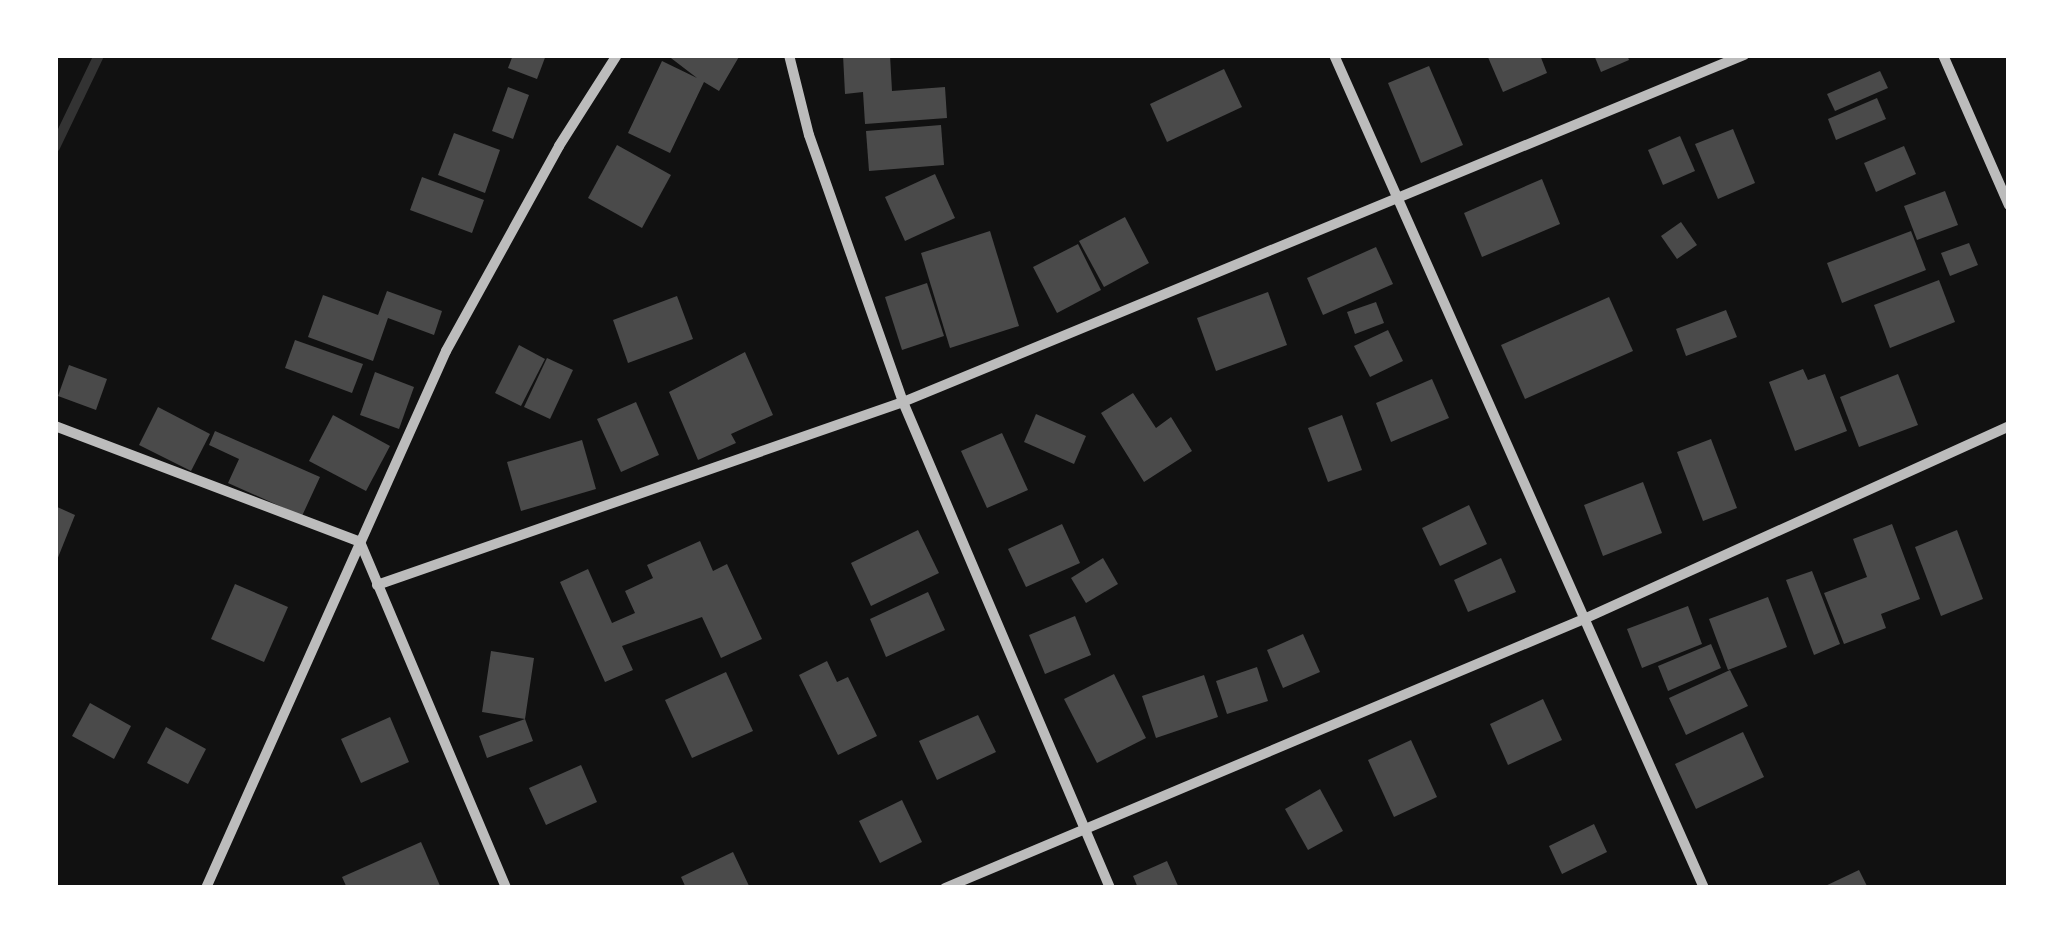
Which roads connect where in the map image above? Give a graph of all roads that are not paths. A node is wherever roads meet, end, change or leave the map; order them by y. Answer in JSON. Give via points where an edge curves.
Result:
{"nodes":[{"id":1,"x":617,"y":55,"type":"edge"},
{"id":2,"x":789,"y":55,"type":"edge"},
{"id":3,"x":1334,"y":55,"type":"edge"},
{"id":4,"x":1744,"y":55,"type":"edge"},
{"id":5,"x":1942,"y":55,"type":"edge"},
{"id":6,"x":1399,"y":201,"type":"junction"},
{"id":7,"x":2009,"y":205,"type":"edge"},
{"id":8,"x":903,"y":402,"type":"junction"},
{"id":9,"x":55,"y":426,"type":"edge"},
{"id":10,"x":2009,"y":426,"type":"edge"},
{"id":11,"x":360,"y":542,"type":"junction"},
{"id":12,"x":377,"y":585,"type":"junction"},
{"id":13,"x":1584,"y":618,"type":"junction"},
{"id":14,"x":1085,"y":829,"type":"junction"},
{"id":15,"x":206,"y":888,"type":"edge"},
{"id":16,"x":506,"y":888,"type":"edge"},
{"id":17,"x":945,"y":888,"type":"edge"},
{"id":18,"x":1110,"y":888,"type":"edge"},
{"id":19,"x":1704,"y":888,"type":"edge"}],
"edges":[{"from":1,"to":11,"type":"street","via":[[446,351]]},
{"from":2,"to":8,"type":"street","via":[[809,136]]},
{"from":3,"to":6,"type":"street"},
{"from":4,"to":6,"type":"street"},
{"from":5,"to":7,"type":"street"},
{"from":6,"to":8,"type":"street"},
{"from":6,"to":13,"type":"street"},
{"from":8,"to":12,"type":"street"},
{"from":8,"to":14,"type":"street"},
{"from":9,"to":11,"type":"street"},
{"from":10,"to":13,"type":"street"},
{"from":11,"to":12,"type":"street"},
{"from":11,"to":15,"type":"street"},
{"from":12,"to":16,"type":"street"},
{"from":13,"to":14,"type":"street"},
{"from":13,"to":19,"type":"street"},
{"from":14,"to":17,"type":"street"},
{"from":14,"to":18,"type":"street"}]}
